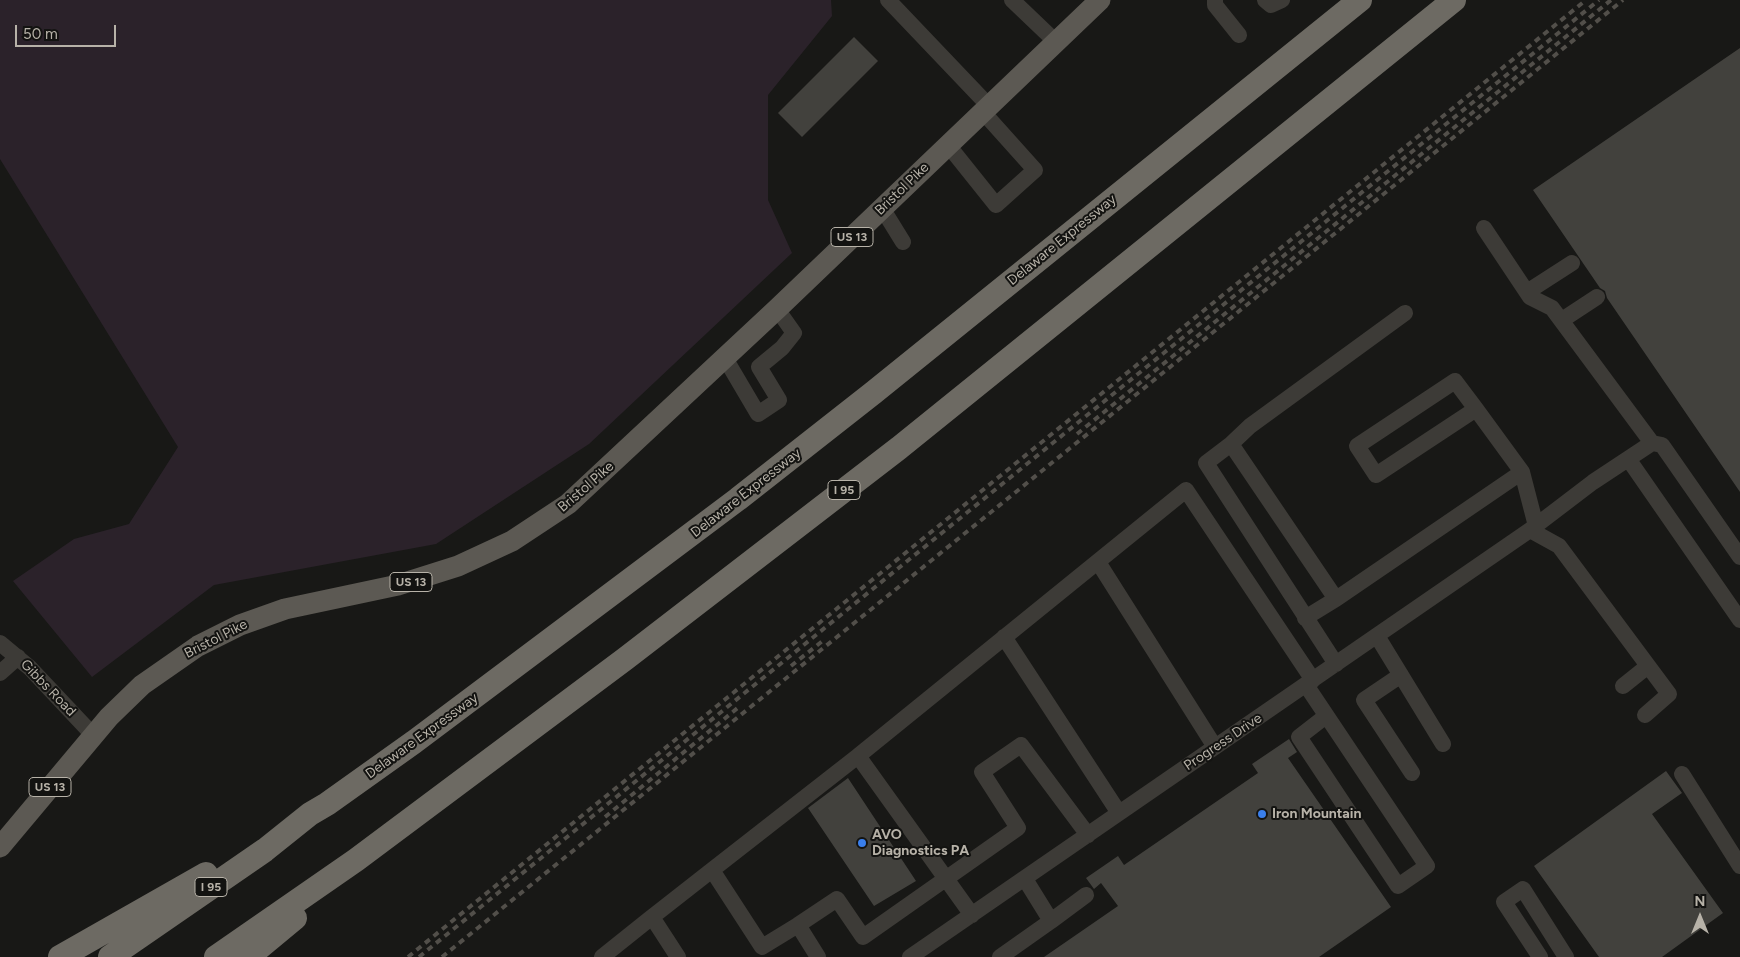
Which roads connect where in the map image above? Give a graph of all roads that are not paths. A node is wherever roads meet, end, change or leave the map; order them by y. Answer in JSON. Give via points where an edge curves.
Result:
{"nodes":[{"id":1,"x":1100,"y":0,"type":"edge"},
{"id":2,"x":1215,"y":0,"type":"edge"},
{"id":3,"x":1265,"y":0,"type":"edge"},
{"id":4,"x":1282,"y":0,"type":"edge"},
{"id":5,"x":1360,"y":0,"type":"edge"},
{"id":6,"x":1454,"y":0,"type":"edge"},
{"id":7,"x":892,"y":2,"type":"edge"},
{"id":8,"x":1022,"y":3,"type":"edge"},
{"id":9,"x":1239,"y":35,"type":"dead end"},
{"id":10,"x":1056,"y":42,"type":"junction"},
{"id":11,"x":986,"y":109,"type":"junction"},
{"id":12,"x":948,"y":145,"type":"junction"},
{"id":13,"x":882,"y":208,"type":"junction"},
{"id":14,"x":1484,"y":228,"type":"dead end"},
{"id":15,"x":903,"y":242,"type":"dead end"},
{"id":16,"x":1572,"y":264,"type":"dead end"},
{"id":17,"x":1527,"y":292,"type":"junction"},
{"id":18,"x":1597,"y":297,"type":"dead end"},
{"id":19,"x":777,"y":309,"type":"junction"},
{"id":20,"x":1405,"y":313,"type":"dead end"},
{"id":21,"x":1562,"y":320,"type":"junction"},
{"id":22,"x":725,"y":358,"type":"junction"},
{"id":23,"x":1476,"y":410,"type":"junction"},
{"id":24,"x":1652,"y":442,"type":"junction"},
{"id":25,"x":1231,"y":444,"type":"junction"},
{"id":26,"x":1629,"y":460,"type":"junction"},
{"id":27,"x":1522,"y":472,"type":"junction"},
{"id":28,"x":1533,"y":528,"type":"junction"},
{"id":29,"x":1740,"y":557,"type":"edge"},
{"id":30,"x":1098,"y":562,"type":"junction"},
{"id":31,"x":1336,"y":599,"type":"junction"},
{"id":32,"x":1306,"y":618,"type":"junction"},
{"id":33,"x":1740,"y":620,"type":"edge"},
{"id":34,"x":1377,"y":636,"type":"junction"},
{"id":35,"x":1004,"y":637,"type":"junction"},
{"id":36,"x":0,"y":642,"type":"edge"},
{"id":37,"x":18,"y":657,"type":"junction"},
{"id":38,"x":1336,"y":664,"type":"junction"},
{"id":39,"x":1648,"y":666,"type":"junction"},
{"id":40,"x":0,"y":673,"type":"edge"},
{"id":41,"x":1401,"y":675,"type":"junction"},
{"id":42,"x":1309,"y":683,"type":"junction"},
{"id":43,"x":1623,"y":686,"type":"dead end"},
{"id":44,"x":1645,"y":715,"type":"dead end"},
{"id":45,"x":1326,"y":716,"type":"junction"},
{"id":46,"x":93,"y":735,"type":"junction"},
{"id":47,"x":1443,"y":744,"type":"dead end"},
{"id":48,"x":1215,"y":747,"type":"junction"},
{"id":49,"x":858,"y":756,"type":"junction"},
{"id":50,"x":1412,"y":773,"type":"dead end"},
{"id":51,"x":1682,"y":774,"type":"dead end"},
{"id":52,"x":1119,"y":813,"type":"junction"},
{"id":53,"x":310,"y":814,"type":"junction"},
{"id":54,"x":1088,"y":835,"type":"junction"},
{"id":55,"x":0,"y":847,"type":"edge"},
{"id":56,"x":356,"y":860,"type":"junction"},
{"id":57,"x":1740,"y":866,"type":"edge"},
{"id":58,"x":712,"y":870,"type":"junction"},
{"id":59,"x":1025,"y":879,"type":"junction"},
{"id":60,"x":946,"y":880,"type":"junction"},
{"id":61,"x":1086,"y":896,"type":"dead end"},
{"id":62,"x":972,"y":915,"type":"junction"},
{"id":63,"x":652,"y":917,"type":"junction"},
{"id":64,"x":1051,"y":921,"type":"junction"},
{"id":65,"x":798,"y":925,"type":"junction"},
{"id":66,"x":765,"y":952,"type":"edge"},
{"id":67,"x":60,"y":957,"type":"edge"},
{"id":68,"x":110,"y":957,"type":"edge"},
{"id":69,"x":216,"y":957,"type":"edge"},
{"id":70,"x":248,"y":957,"type":"edge"},
{"id":71,"x":602,"y":957,"type":"edge"},
{"id":72,"x":678,"y":957,"type":"edge"},
{"id":73,"x":818,"y":957,"type":"edge"},
{"id":74,"x":910,"y":957,"type":"edge"},
{"id":75,"x":1000,"y":957,"type":"edge"},
{"id":76,"x":1540,"y":957,"type":"edge"},
{"id":77,"x":1566,"y":957,"type":"edge"}],
"edges":[{"from":1,"to":10,"type":"main road","name":"Bristol Pike","number":"US 13"},
{"from":2,"to":9,"type":"street","via":[[1215,5]]},
{"from":3,"to":4,"type":"street","via":[[1271,5]]},
{"from":5,"to":53,"type":"highway","name":"Delaware Expressway","number":"I 95","via":[[738,500],[414,742]]},
{"from":6,"to":56,"type":"highway","number":"I 95","via":[[899,448]]},
{"from":7,"to":11,"type":"street"},
{"from":8,"to":10,"type":"street"},
{"from":10,"to":11,"type":"main road","name":"Bristol Pike","number":"US 13"},
{"from":11,"to":12,"type":"main road","name":"Bristol Pike","number":"US 13"},
{"from":11,"to":12,"type":"street","via":[[1035,170],[996,205]]},
{"from":12,"to":13,"type":"main road","name":"Bristol Pike","number":"US 13"},
{"from":13,"to":15,"type":"street"},
{"from":13,"to":19,"type":"main road","name":"Bristol Pike","number":"US 13"},
{"from":14,"to":17,"type":"street"},
{"from":16,"to":17,"type":"street"},
{"from":17,"to":21,"type":"street","via":[[1530,297],[1552,308]]},
{"from":18,"to":21,"type":"street"},
{"from":19,"to":22,"type":"main road","name":"Bristol Pike","number":"US 13"},
{"from":19,"to":22,"type":"street","via":[[794,333],[759,367],[779,400],[758,414]]},
{"from":20,"to":25,"type":"street","via":[[1250,426]]},
{"from":21,"to":24,"type":"street"},
{"from":22,"to":46,"type":"main road","name":"Bristol Pike","number":"US 13","via":[[586,489],[533,528],[486,554],[439,573],[285,609],[218,635],[142,685]]},
{"from":23,"to":23,"type":"street","via":[[1455,381],[1357,446],[1376,475]]},
{"from":23,"to":27,"type":"street"},
{"from":24,"to":26,"type":"street","name":"Progress Drive"},
{"from":24,"to":29,"type":"street","via":[[1662,445]]},
{"from":25,"to":31,"type":"street"},
{"from":25,"to":32,"type":"street","via":[[1206,463]]},
{"from":26,"to":28,"type":"street","name":"Progress Drive","via":[[1592,482]]},
{"from":26,"to":33,"type":"street"},
{"from":27,"to":28,"type":"street"},
{"from":27,"to":31,"type":"street"},
{"from":28,"to":34,"type":"street","name":"Progress Drive"},
{"from":28,"to":39,"type":"street","via":[[1559,546]]},
{"from":30,"to":35,"type":"street"},
{"from":30,"to":42,"type":"street","via":[[1186,490]]},
{"from":30,"to":48,"type":"street"},
{"from":31,"to":32,"type":"street"},
{"from":32,"to":38,"type":"street"},
{"from":34,"to":38,"type":"street","name":"Progress Drive"},
{"from":34,"to":41,"type":"street"},
{"from":35,"to":49,"type":"street"},
{"from":35,"to":52,"type":"street"},
{"from":36,"to":37,"type":"street","name":"Gibbs Road"},
{"from":37,"to":40,"type":"street"},
{"from":37,"to":46,"type":"street","name":"Gibbs Road"},
{"from":38,"to":42,"type":"street","name":"Progress Drive"},
{"from":39,"to":43,"type":"street"},
{"from":39,"to":44,"type":"street","via":[[1669,694]]},
{"from":41,"to":47,"type":"street"},
{"from":41,"to":50,"type":"street","via":[[1364,700]]},
{"from":42,"to":45,"type":"street"},
{"from":42,"to":48,"type":"street","name":"Progress Drive"},
{"from":45,"to":45,"type":"street","via":[[1427,866],[1398,886],[1298,737]]},
{"from":46,"to":55,"type":"main road","name":"Bristol Pike","number":"US 13"},
{"from":48,"to":52,"type":"street","name":"Progress Drive"},
{"from":49,"to":58,"type":"street"},
{"from":49,"to":60,"type":"street"},
{"from":51,"to":57,"type":"street"},
{"from":52,"to":54,"type":"street","name":"Progress Drive"},
{"from":53,"to":67,"type":"highway"},
{"from":53,"to":68,"type":"highway","name":"Delaware Expressway","number":"I 95","via":[[265,850]]},
{"from":54,"to":59,"type":"street","name":"Progress Drive"},
{"from":54,"to":60,"type":"street","via":[[1021,745],[982,772],[1018,828]]},
{"from":56,"to":69,"type":"highway","number":"I 95"},
{"from":56,"to":70,"type":"highway","via":[[286,927]]},
{"from":58,"to":63,"type":"street"},
{"from":58,"to":66,"type":"street"},
{"from":59,"to":62,"type":"street","name":"Progress Drive"},
{"from":59,"to":64,"type":"street"},
{"from":60,"to":62,"type":"street"},
{"from":60,"to":65,"type":"street","via":[[863,937],[837,899]]},
{"from":61,"to":64,"type":"street"},
{"from":62,"to":74,"type":"street","name":"Progress Drive"},
{"from":63,"to":71,"type":"street"},
{"from":63,"to":72,"type":"street"},
{"from":64,"to":75,"type":"street"},
{"from":65,"to":66,"type":"street"},
{"from":65,"to":73,"type":"street"},
{"from":76,"to":77,"type":"street","via":[[1504,902],[1522,889]]}]}
